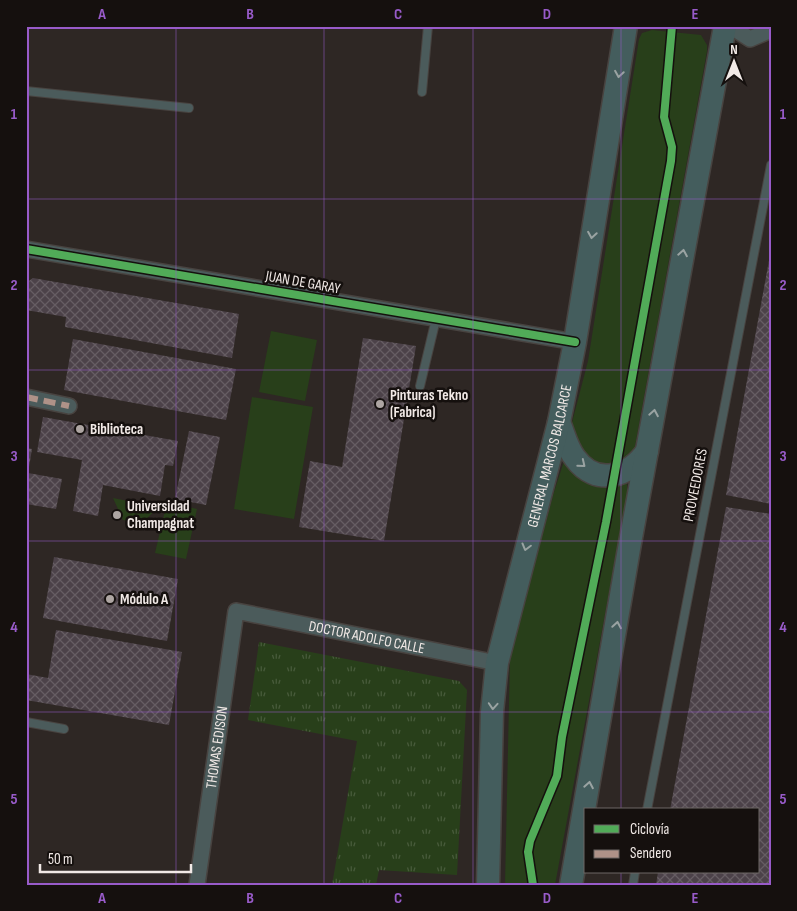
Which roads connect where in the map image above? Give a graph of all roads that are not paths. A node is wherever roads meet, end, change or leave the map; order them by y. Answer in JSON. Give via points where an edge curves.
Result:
{"nodes":[{"id":1,"x":428,"y":26,"type":"edge"},
{"id":2,"x":626,"y":26,"type":"edge"},
{"id":3,"x":725,"y":26,"type":"edge"},
{"id":4,"x":730,"y":26,"type":"edge"},
{"id":5,"x":771,"y":30,"type":"edge"},
{"id":6,"x":26,"y":91,"type":"edge"},
{"id":7,"x":422,"y":92,"type":"dead end"},
{"id":8,"x":189,"y":108,"type":"dead end"},
{"id":9,"x":771,"y":165,"type":"edge"},
{"id":10,"x":26,"y":249,"type":"edge"},
{"id":11,"x":436,"y":319,"type":"junction"},
{"id":12,"x":575,"y":342,"type":"junction"},
{"id":13,"x":420,"y":386,"type":"dead end"},
{"id":14,"x":26,"y":397,"type":"edge"},
{"id":15,"x":69,"y":406,"type":"dead end"},
{"id":16,"x":559,"y":422,"type":"junction"},
{"id":17,"x":647,"y":451,"type":"junction"},
{"id":18,"x":236,"y":611,"type":"joint"},
{"id":19,"x":497,"y":663,"type":"junction"},
{"id":20,"x":26,"y":722,"type":"edge"},
{"id":21,"x":64,"y":729,"type":"dead end"},
{"id":22,"x":584,"y":808,"type":"edge"},
{"id":23,"x":647,"y":808,"type":"edge"},
{"id":24,"x":584,"y":811,"type":"edge"},
{"id":25,"x":197,"y":885,"type":"edge"},
{"id":26,"x":488,"y":885,"type":"edge"},
{"id":27,"x":571,"y":885,"type":"edge"}],
"edges":[{"from":1,"to":7,"type":"lane"},
{"from":2,"to":12,"type":"main road","name":"GENERAL MARCOS BALCARCE","one_way":true},
{"from":17,"to":3,"type":"main road","one_way":true},
{"from":4,"to":5,"type":"street","via":[[750,39]]},
{"from":6,"to":8,"type":"lane"},
{"from":9,"to":23,"type":"lane","name":"PROVEEDORES"},
{"from":10,"to":11,"type":"street","name":"JUAN DE GARAY"},
{"from":11,"to":12,"type":"street","name":"JUAN DE GARAY"},
{"from":11,"to":13,"type":"lane"},
{"from":12,"to":16,"type":"main road","name":"GENERAL MARCOS BALCARCE"},
{"from":14,"to":15,"type":"street"},
{"from":16,"to":17,"type":"main road","one_way":true,"via":[[573,457],[597,473],[613,476],[627,472]]},
{"from":16,"to":19,"type":"main road","name":"GENERAL MARCOS BALCARCE","one_way":true},
{"from":22,"to":17,"type":"main road","one_way":true},
{"from":18,"to":19,"type":"street","name":"DOCTOR ADOLFO CALLE"},
{"from":18,"to":25,"type":"street","name":"THOMAS EDISON"},
{"from":19,"to":26,"type":"main road","name":"GENERAL MARCOS BALCARCE","one_way":true,"via":[[492,712]]},
{"from":20,"to":21,"type":"lane"},
{"from":27,"to":24,"type":"main road","one_way":true}]}
